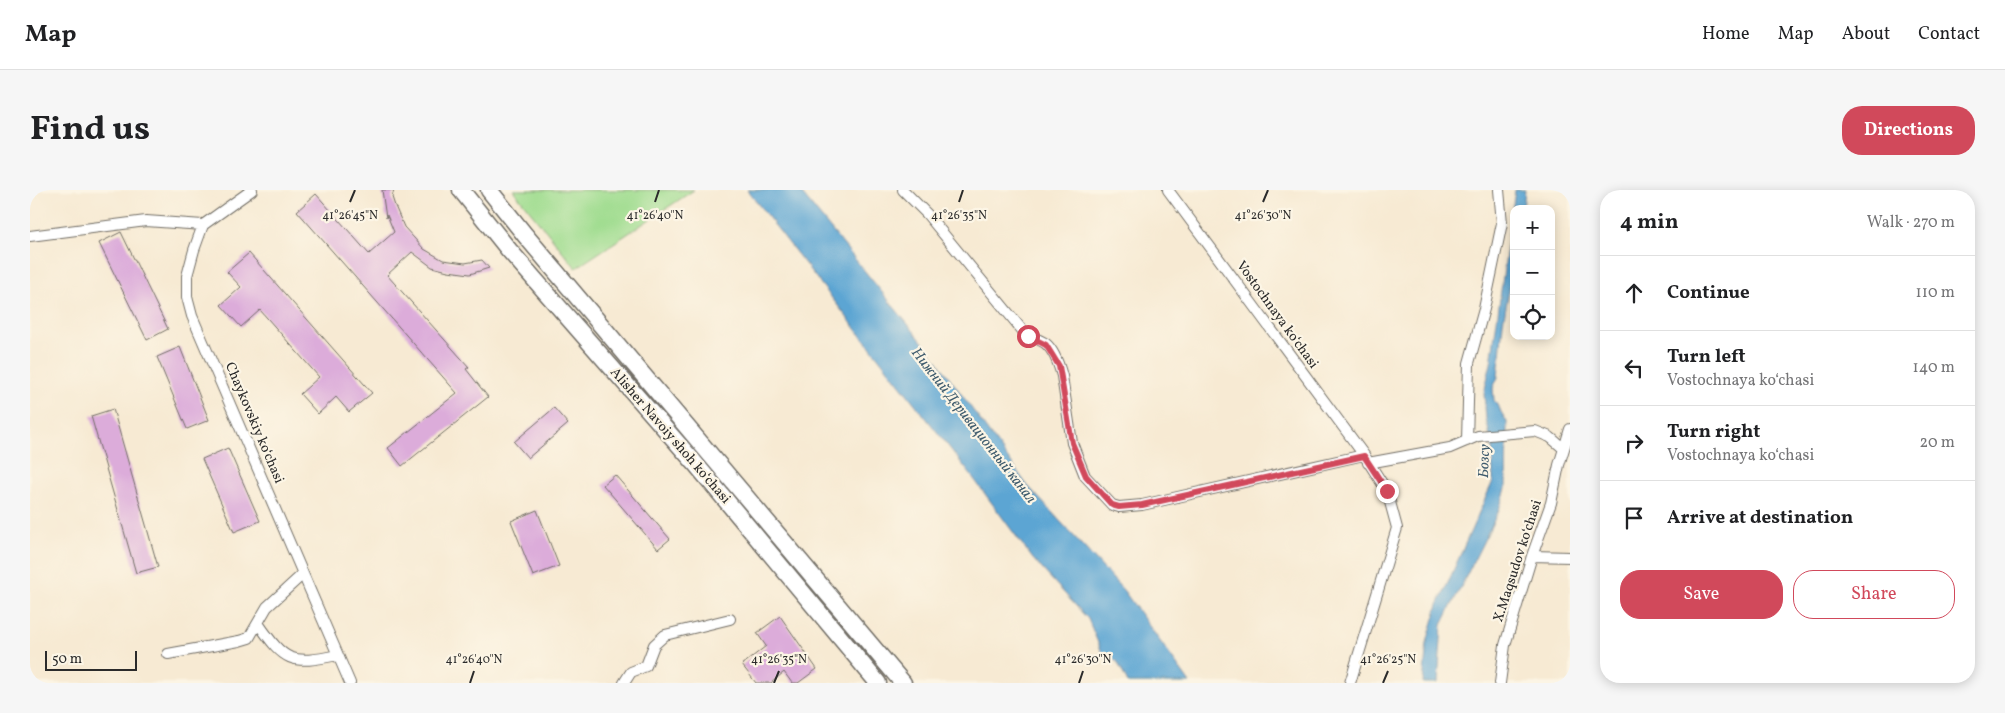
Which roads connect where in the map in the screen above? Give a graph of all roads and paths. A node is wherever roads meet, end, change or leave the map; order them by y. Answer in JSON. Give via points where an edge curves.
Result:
{"nodes":[{"id":1,"x":252,"y":190,"type":"edge"},
{"id":2,"x":461,"y":190,"type":"edge"},
{"id":3,"x":489,"y":190,"type":"edge"},
{"id":4,"x":903,"y":190,"type":"edge"},
{"id":5,"x":1168,"y":190,"type":"edge"},
{"id":6,"x":1499,"y":190,"type":"edge"},
{"id":7,"x":203,"y":225,"type":"junction"},
{"id":8,"x":30,"y":236,"type":"edge"},
{"id":9,"x":1570,"y":429,"type":"edge"},
{"id":10,"x":1467,"y":441,"type":"junction"},
{"id":11,"x":1563,"y":448,"type":"junction"},
{"id":12,"x":1366,"y":459,"type":"junction"},
{"id":13,"x":1532,"y":556,"type":"junction"},
{"id":14,"x":1570,"y":557,"type":"edge"},
{"id":15,"x":303,"y":574,"type":"junction"},
{"id":16,"x":730,"y":619,"type":"dead end"},
{"id":17,"x":258,"y":623,"type":"junction"},
{"id":18,"x":168,"y":654,"type":"dead end"},
{"id":19,"x":338,"y":655,"type":"junction"},
{"id":20,"x":350,"y":683,"type":"edge"},
{"id":21,"x":624,"y":683,"type":"edge"},
{"id":22,"x":878,"y":683,"type":"edge"},
{"id":23,"x":903,"y":683,"type":"edge"},
{"id":24,"x":1350,"y":683,"type":"edge"},
{"id":25,"x":1500,"y":683,"type":"edge"}],
"edges":[{"from":1,"to":7,"type":"street"},
{"from":2,"to":22,"type":"main road","name":"Alisher Navoiy shoh koʻchasi"},
{"from":3,"to":23,"type":"main road","name":"Alisher Navoiy shoh koʻchasi"},
{"from":4,"to":12,"type":"street","via":[[927,214],[1028,336],[1050,348],[1062,376],[1072,443],[1083,472],[1112,505],[1142,505]]},
{"from":5,"to":12,"type":"street","name":"Vostochnaya ko‘chasi"},
{"from":6,"to":10,"type":"street","via":[[1502,223],[1469,363]]},
{"from":7,"to":8,"type":"street","via":[[146,221]]},
{"from":7,"to":15,"type":"street","name":"Chaykovskiy ko‘chasi","via":[[187,276],[187,297],[192,316]]},
{"from":9,"to":11,"type":"street","name":"X.Maqsudov ko‘chasi"},
{"from":10,"to":11,"type":"street","via":[[1478,436],[1535,431],[1550,437]]},
{"from":10,"to":12,"type":"street","via":[[1450,448]]},
{"from":11,"to":13,"type":"street","name":"X.Maqsudov ko‘chasi","via":[[1551,503]]},
{"from":12,"to":24,"type":"street","name":"Vostochnaya ko‘chasi","via":[[1387,491],[1398,528]]},
{"from":13,"to":14,"type":"street"},
{"from":13,"to":25,"type":"street","name":"X.Maqsudov ko‘chasi","via":[[1506,645]]},
{"from":15,"to":17,"type":"street","via":[[267,607]]},
{"from":15,"to":19,"type":"street","name":"Chaykovskiy ko‘chasi"},
{"from":16,"to":21,"type":"street","via":[[665,635],[654,645],[646,666],[631,672]]},
{"from":17,"to":18,"type":"street","via":[[249,638],[244,640]]},
{"from":17,"to":19,"type":"street","via":[[283,655],[296,660]]},
{"from":19,"to":20,"type":"street","name":"Chaykovskiy ko‘chasi"}]}
